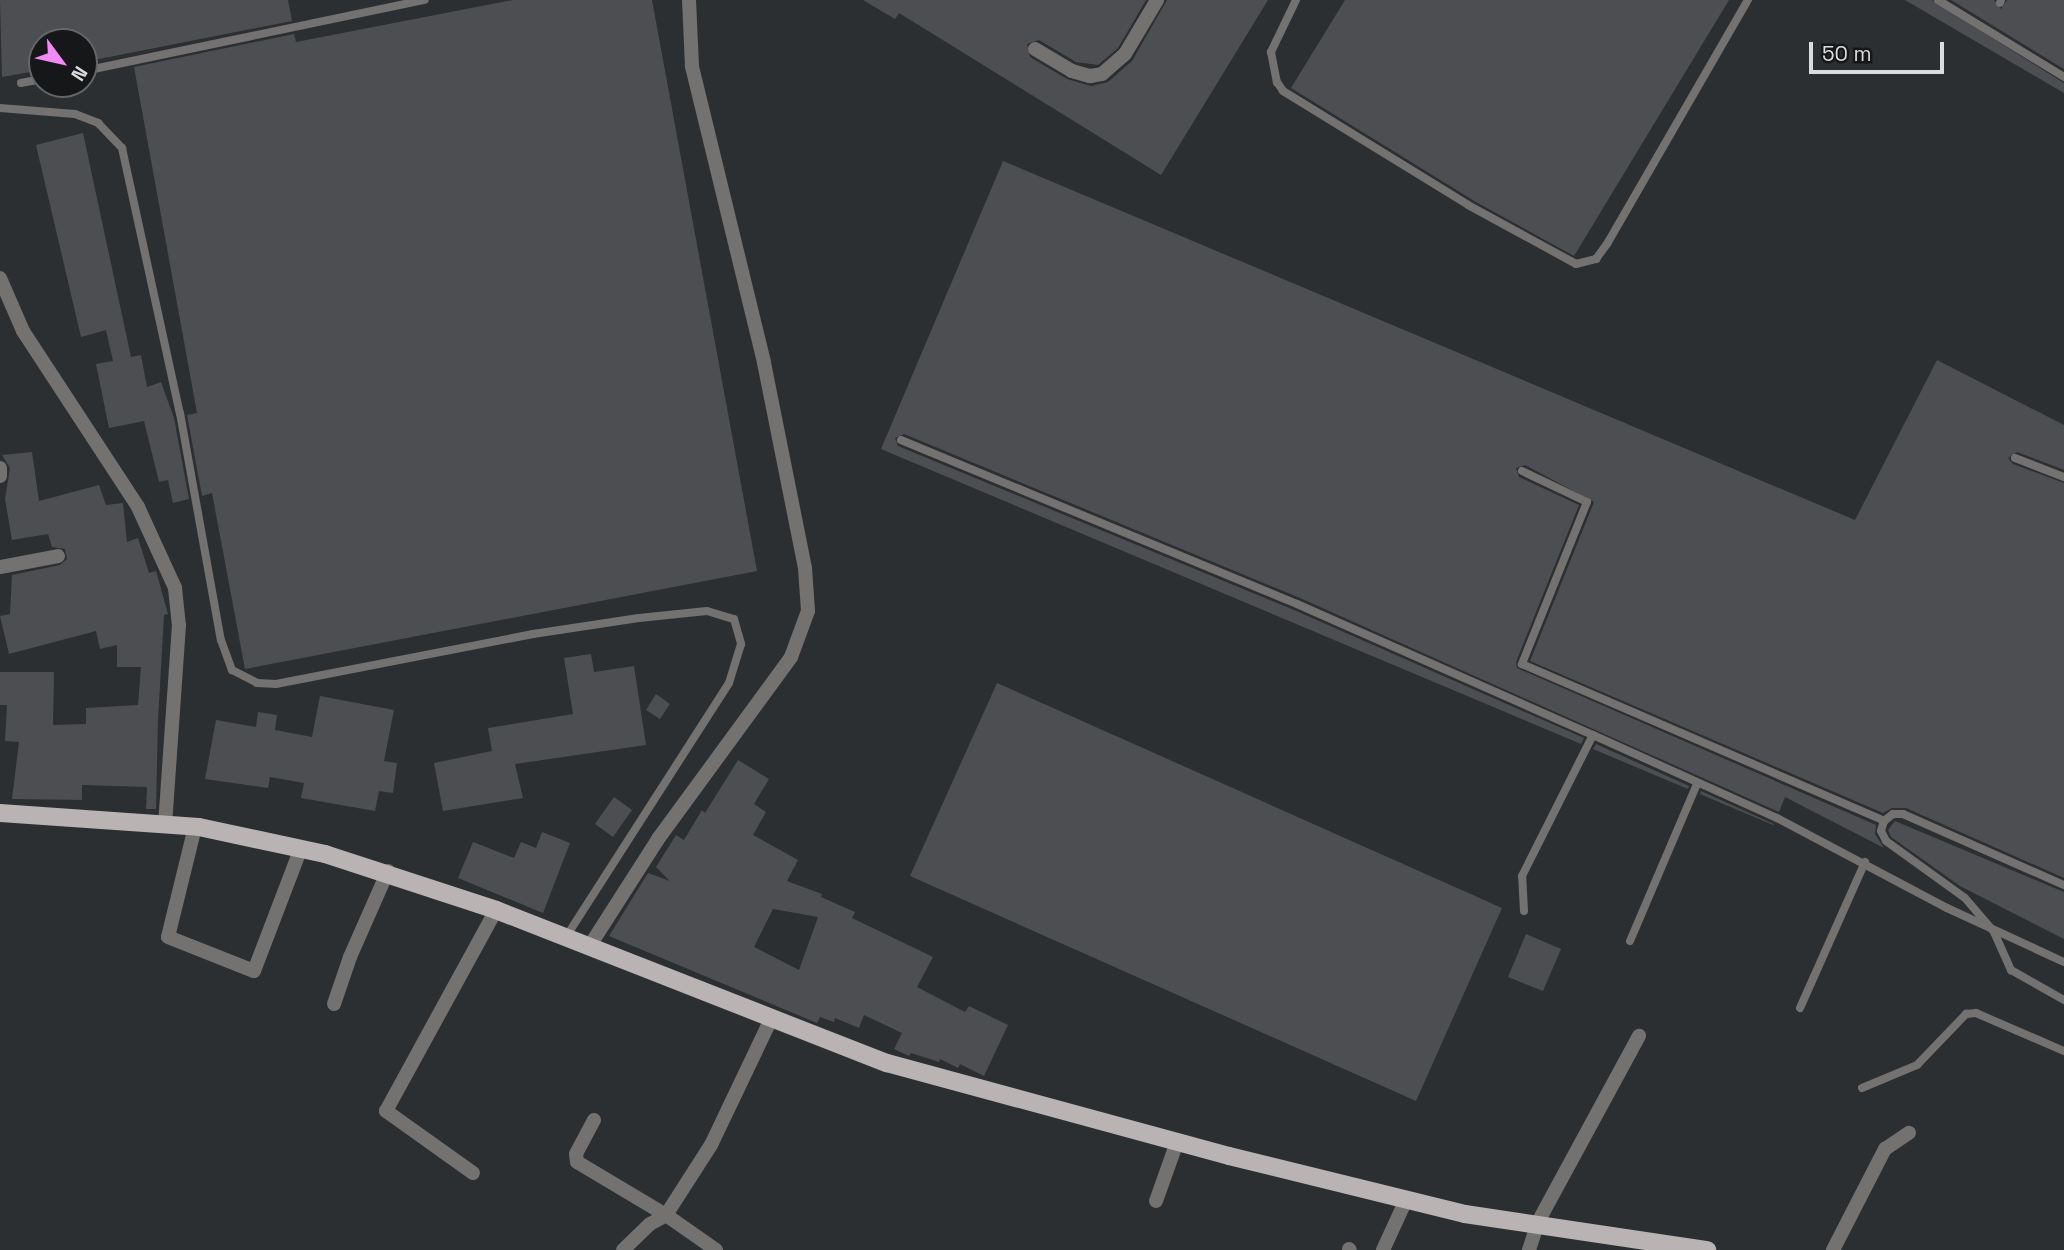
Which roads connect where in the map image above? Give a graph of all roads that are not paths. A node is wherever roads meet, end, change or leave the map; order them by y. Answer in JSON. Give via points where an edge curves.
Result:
{"nodes":[{"id":1,"x":425,"y":0,"type":"edge"},
{"id":2,"x":689,"y":0,"type":"edge"},
{"id":3,"x":1157,"y":0,"type":"edge"},
{"id":4,"x":1296,"y":0,"type":"edge"},
{"id":5,"x":1748,"y":0,"type":"edge"},
{"id":6,"x":1938,"y":0,"type":"edge"},
{"id":7,"x":1035,"y":49,"type":"dead end"},
{"id":8,"x":98,"y":68,"type":"edge"},
{"id":9,"x":2064,"y":77,"type":"edge"},
{"id":10,"x":28,"y":82,"type":"edge"},
{"id":11,"x":20,"y":83,"type":"dead end"},
{"id":12,"x":0,"y":108,"type":"edge"},
{"id":13,"x":0,"y":278,"type":"edge"},
{"id":14,"x":901,"y":440,"type":"dead end"},
{"id":15,"x":2015,"y":458,"type":"dead end"},
{"id":16,"x":0,"y":468,"type":"edge"},
{"id":17,"x":1522,"y":471,"type":"dead end"},
{"id":18,"x":0,"y":476,"type":"edge"},
{"id":19,"x":2064,"y":477,"type":"edge"},
{"id":20,"x":58,"y":556,"type":"dead end"},
{"id":21,"x":0,"y":567,"type":"edge"},
{"id":22,"x":1593,"y":735,"type":"junction"},
{"id":23,"x":1697,"y":784,"type":"junction"},
{"id":24,"x":0,"y":813,"type":"edge"},
{"id":25,"x":1884,"y":821,"type":"junction"},
{"id":26,"x":165,"y":823,"type":"junction"},
{"id":27,"x":195,"y":827,"type":"junction"},
{"id":28,"x":301,"y":848,"type":"junction"},
{"id":29,"x":1865,"y":862,"type":"junction"},
{"id":30,"x":388,"y":871,"type":"junction"},
{"id":31,"x":2064,"y":886,"type":"edge"},
{"id":32,"x":496,"y":910,"type":"junction"},
{"id":33,"x":1524,"y":911,"type":"dead end"},
{"id":34,"x":1994,"y":932,"type":"junction"},
{"id":35,"x":565,"y":939,"type":"junction"},
{"id":36,"x":1630,"y":941,"type":"dead end"},
{"id":37,"x":589,"y":947,"type":"junction"},
{"id":38,"x":2064,"y":962,"type":"edge"},
{"id":39,"x":2064,"y":1000,"type":"edge"},
{"id":40,"x":334,"y":1004,"type":"dead end"},
{"id":41,"x":1800,"y":1008,"type":"dead end"},
{"id":42,"x":771,"y":1019,"type":"junction"},
{"id":43,"x":1639,"y":1036,"type":"dead end"},
{"id":44,"x":2064,"y":1051,"type":"edge"},
{"id":45,"x":1862,"y":1088,"type":"dead end"},
{"id":46,"x":594,"y":1120,"type":"dead end"},
{"id":47,"x":1909,"y":1133,"type":"dead end"},
{"id":48,"x":1177,"y":1142,"type":"junction"},
{"id":49,"x":473,"y":1172,"type":"dead end"},
{"id":50,"x":1156,"y":1200,"type":"dead end"},
{"id":51,"x":1406,"y":1200,"type":"junction"},
{"id":52,"x":666,"y":1215,"type":"junction"},
{"id":53,"x":1538,"y":1222,"type":"junction"},
{"id":54,"x":1636,"y":1244,"type":"edge"},
{"id":55,"x":1678,"y":1247,"type":"edge"},
{"id":56,"x":624,"y":1250,"type":"edge"},
{"id":57,"x":716,"y":1250,"type":"edge"},
{"id":58,"x":1382,"y":1250,"type":"edge"},
{"id":59,"x":1529,"y":1250,"type":"edge"},
{"id":60,"x":1707,"y":1250,"type":"edge"},
{"id":61,"x":1833,"y":1250,"type":"edge"}],
"edges":[{"from":1,"to":8,"type":"lane"},
{"from":2,"to":37,"type":"street","via":[[692,66],[764,362],[805,568],[808,611],[791,657],[658,839]]},
{"from":3,"to":7,"type":"street","via":[[1125,54],[1102,74],[1072,71]]},
{"from":4,"to":5,"type":"lane","via":[[1270,52],[1276,82],[1283,91],[1468,205],[1576,264],[1595,259],[1607,244]]},
{"from":6,"to":9,"type":"lane"},
{"from":10,"to":11,"type":"lane"},
{"from":12,"to":35,"type":"lane","via":[[75,114],[99,122],[122,148],[180,413],[221,640],[232,670],[257,683],[276,684],[639,618],[707,611],[734,619],[741,644],[729,683]]},
{"from":13,"to":26,"type":"street","via":[[23,331],[138,507],[175,587],[178,649]]},
{"from":14,"to":22,"type":"lane","via":[[1297,604]]},
{"from":15,"to":19,"type":"lane"},
{"from":16,"to":18,"type":"street"},
{"from":17,"to":25,"type":"lane","via":[[1587,502],[1522,664]]},
{"from":20,"to":21,"type":"street"},
{"from":22,"to":23,"type":"lane"},
{"from":22,"to":33,"type":"lane","via":[[1522,876]]},
{"from":23,"to":29,"type":"lane"},
{"from":23,"to":36,"type":"lane"},
{"from":24,"to":26,"type":"main road"},
{"from":25,"to":31,"type":"lane","via":[[1903,814]]},
{"from":25,"to":34,"type":"lane","via":[[1881,831],[1886,841],[1956,891]]},
{"from":26,"to":27,"type":"main road"},
{"from":27,"to":28,"type":"main road"},
{"from":27,"to":28,"type":"street","via":[[168,937],[254,971]]},
{"from":28,"to":30,"type":"main road"},
{"from":29,"to":34,"type":"lane"},
{"from":29,"to":41,"type":"lane"},
{"from":30,"to":32,"type":"main road"},
{"from":30,"to":40,"type":"street","via":[[349,957]]},
{"from":32,"to":35,"type":"main road"},
{"from":32,"to":49,"type":"street","via":[[387,1111]]},
{"from":34,"to":38,"type":"lane"},
{"from":34,"to":39,"type":"lane","via":[[2011,970]]},
{"from":35,"to":37,"type":"main road"},
{"from":37,"to":42,"type":"main road"},
{"from":42,"to":48,"type":"main road","via":[[887,1063]]},
{"from":42,"to":52,"type":"street","via":[[711,1144]]},
{"from":43,"to":53,"type":"street"},
{"from":44,"to":45,"type":"lane","via":[[1976,1013],[1966,1014],[1917,1065]]},
{"from":46,"to":52,"type":"street","via":[[577,1162]]},
{"from":47,"to":61,"type":"street","via":[[1885,1149]]},
{"from":48,"to":50,"type":"street"},
{"from":48,"to":51,"type":"main road"},
{"from":51,"to":53,"type":"main road","via":[[1465,1214]]},
{"from":51,"to":58,"type":"street"},
{"from":52,"to":56,"type":"street"},
{"from":52,"to":57,"type":"street"},
{"from":53,"to":54,"type":"main road"},
{"from":53,"to":59,"type":"street"},
{"from":54,"to":55,"type":"main road"},
{"from":55,"to":60,"type":"main road"}]}
